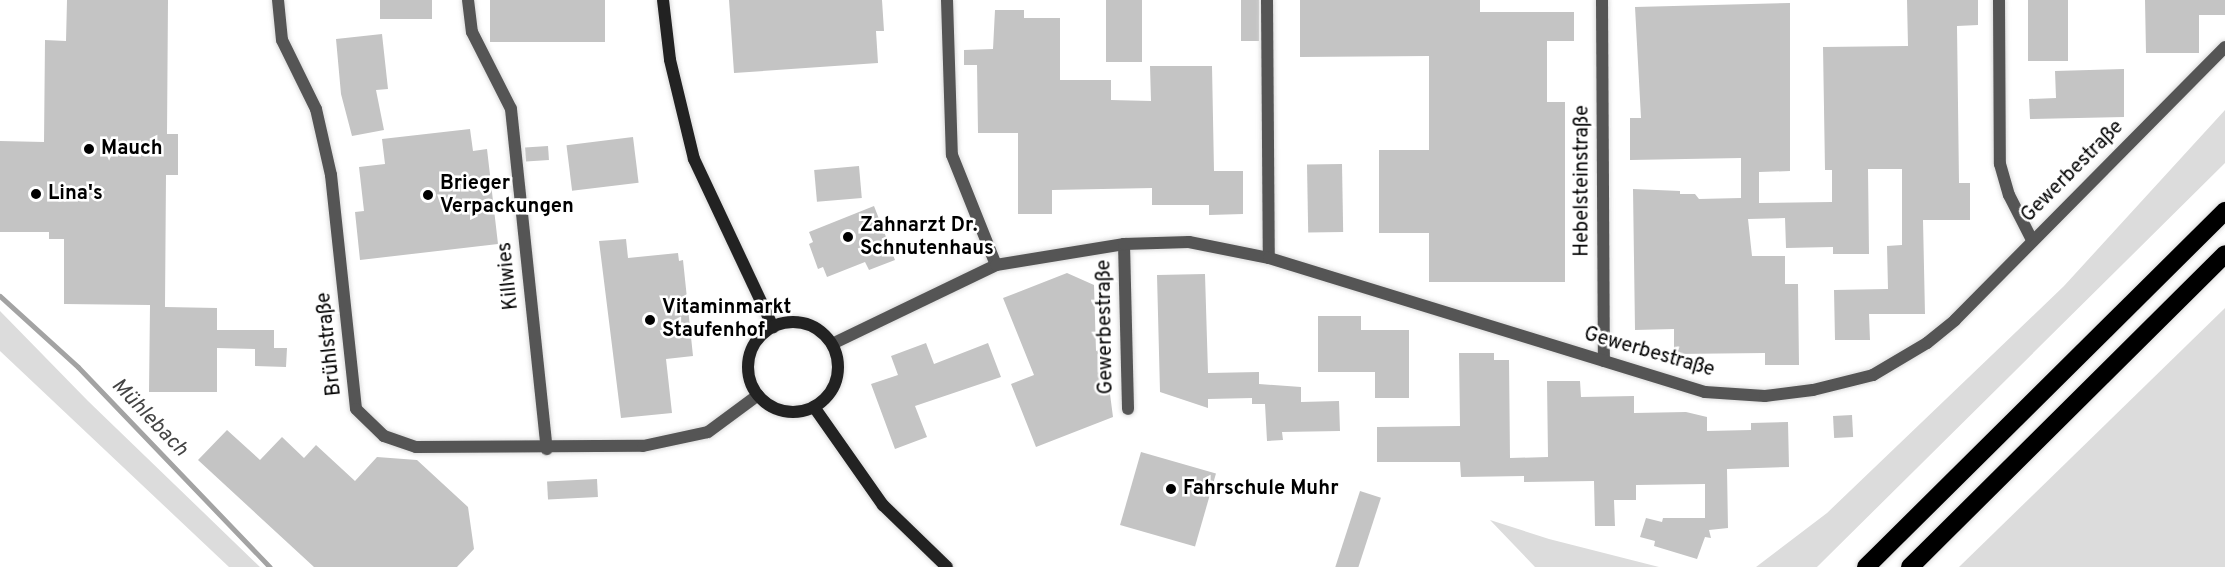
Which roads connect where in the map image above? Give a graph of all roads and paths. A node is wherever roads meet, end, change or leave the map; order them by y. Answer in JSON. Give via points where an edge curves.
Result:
{"nodes":[{"id":1,"x":278,"y":0,"type":"edge"},
{"id":2,"x":468,"y":0,"type":"edge"},
{"id":3,"x":663,"y":0,"type":"edge"},
{"id":4,"x":947,"y":0,"type":"edge"},
{"id":5,"x":1267,"y":0,"type":"edge"},
{"id":6,"x":1602,"y":0,"type":"edge"},
{"id":7,"x":1999,"y":0,"type":"edge"},
{"id":8,"x":2225,"y":47,"type":"edge"},
{"id":9,"x":2225,"y":211,"type":"edge"},
{"id":10,"x":2032,"y":240,"type":"junction"},
{"id":11,"x":1124,"y":244,"type":"junction"},
{"id":12,"x":2225,"y":254,"type":"edge"},
{"id":13,"x":1269,"y":258,"type":"junction"},
{"id":14,"x":996,"y":266,"type":"junction"},
{"id":15,"x":773,"y":327,"type":"junction"},
{"id":16,"x":832,"y":344,"type":"junction"},
{"id":17,"x":1604,"y":361,"type":"junction"},
{"id":18,"x":758,"y":395,"type":"junction"},
{"id":19,"x":814,"y":407,"type":"junction"},
{"id":20,"x":1128,"y":409,"type":"dead end"},
{"id":21,"x":547,"y":449,"type":"junction"},
{"id":22,"x":947,"y":567,"type":"edge"},
{"id":23,"x":1866,"y":567,"type":"edge"},
{"id":24,"x":1910,"y":567,"type":"edge"}],
"edges":[{"from":1,"to":21,"type":"street","name":"Brühlstraße","via":[[282,40],[316,109],[331,175],[356,409],[384,436],[416,447]]},
{"from":2,"to":21,"type":"street","name":"Killwies","via":[[472,32],[511,109]]},
{"from":3,"to":15,"type":"main road","via":[[670,60],[694,159]]},
{"from":4,"to":14,"type":"street","via":[[952,154]]},
{"from":5,"to":13,"type":"street"},
{"from":6,"to":17,"type":"street","name":"Hebelsteinstraße"},
{"from":7,"to":10,"type":"street","via":[[2000,164],[2009,195]]},
{"from":8,"to":10,"type":"street","name":"Gewerbestraße"},
{"from":9,"to":23,"type":"highway"},
{"from":10,"to":17,"type":"street","name":"Gewerbestraße","via":[[1936,336],[1873,375],[1813,390],[1765,396],[1706,392]]},
{"from":11,"to":13,"type":"street","name":"Gewerbestraße","via":[[1189,242]]},
{"from":11,"to":14,"type":"street","name":"Gewerbestraße"},
{"from":11,"to":20,"type":"street","name":"Gewerbestraße"},
{"from":12,"to":24,"type":"highway"},
{"from":13,"to":17,"type":"street","name":"Gewerbestraße"},
{"from":14,"to":16,"type":"street","name":"Gewerbestraße"},
{"from":15,"to":16,"type":"main road","via":[[804,323]]},
{"from":15,"to":18,"type":"main road","via":[[754,345],[749,357],[751,384]]},
{"from":16,"to":19,"type":"main road","via":[[838,369],[835,384]]},
{"from":18,"to":19,"type":"main road","via":[[784,411]]},
{"from":18,"to":21,"type":"street","name":"Brühlstraße","via":[[708,432],[643,446]]},
{"from":19,"to":22,"type":"main road","via":[[883,506]]}]}
